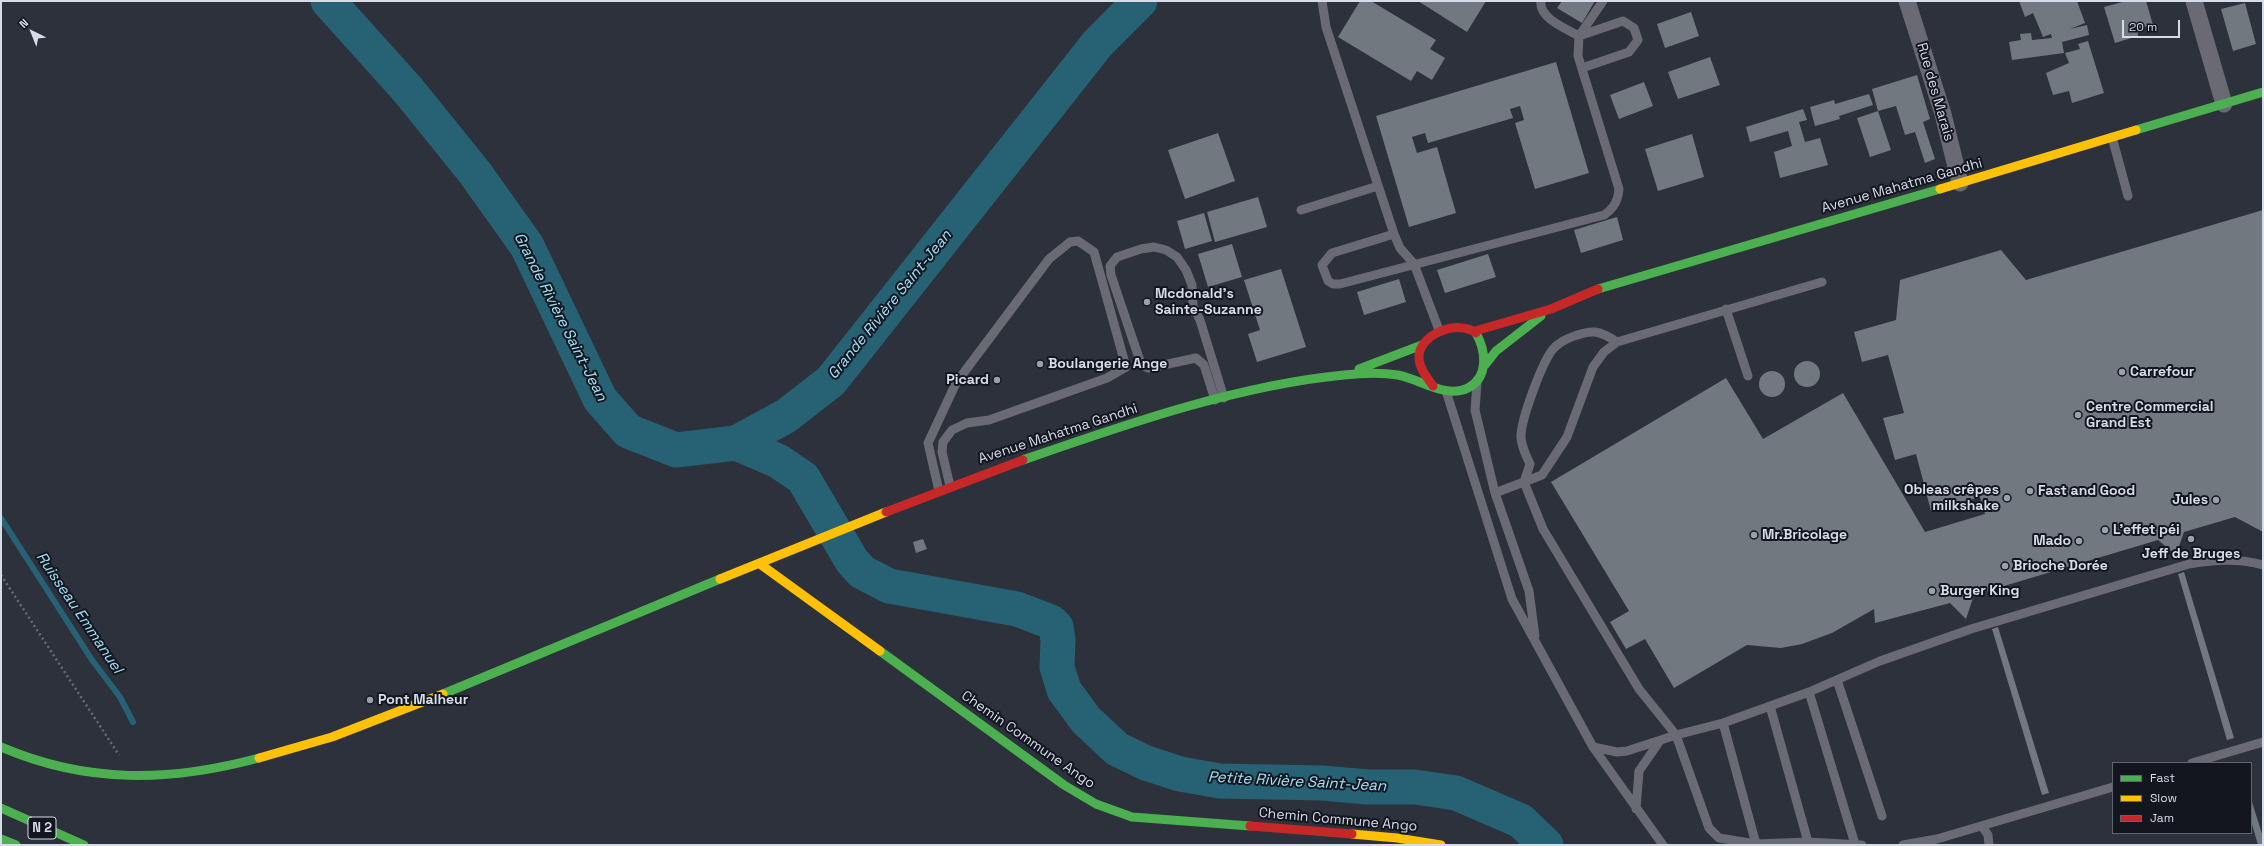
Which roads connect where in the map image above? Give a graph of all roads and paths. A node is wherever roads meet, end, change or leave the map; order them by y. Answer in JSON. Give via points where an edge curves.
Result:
{"nodes":[{"id":1,"x":1322,"y":1,"type":"edge"},
{"id":2,"x":1541,"y":1,"type":"edge"},
{"id":3,"x":1603,"y":1,"type":"edge"},
{"id":4,"x":1907,"y":1,"type":"edge"},
{"id":5,"x":2194,"y":1,"type":"edge"},
{"id":6,"x":1579,"y":36,"type":"junction"},
{"id":7,"x":1582,"y":68,"type":"junction"},
{"id":8,"x":2263,"y":92,"type":"edge"},
{"id":9,"x":2224,"y":104,"type":"junction"},
{"id":10,"x":2112,"y":137,"type":"junction"},
{"id":11,"x":1960,"y":183,"type":"junction"},
{"id":12,"x":1378,"y":186,"type":"junction"},
{"id":13,"x":2128,"y":196,"type":"dead end"},
{"id":14,"x":1301,"y":210,"type":"dead end"},
{"id":15,"x":1394,"y":234,"type":"junction"},
{"id":16,"x":1414,"y":264,"type":"junction"},
{"id":17,"x":1822,"y":282,"type":"dead end"},
{"id":18,"x":1550,"y":309,"type":"junction"},
{"id":19,"x":1726,"y":309,"type":"junction"},
{"id":20,"x":1439,"y":330,"type":"junction"},
{"id":21,"x":1475,"y":331,"type":"junction"},
{"id":22,"x":1617,"y":342,"type":"junction"},
{"id":23,"x":1422,"y":345,"type":"junction"},
{"id":24,"x":1485,"y":365,"type":"junction"},
{"id":25,"x":1342,"y":375,"type":"junction"},
{"id":26,"x":1748,"y":376,"type":"dead end"},
{"id":27,"x":1477,"y":381,"type":"junction"},
{"id":28,"x":1434,"y":386,"type":"junction"},
{"id":29,"x":1446,"y":392,"type":"junction"},
{"id":30,"x":1219,"y":399,"type":"junction"},
{"id":31,"x":1524,"y":482,"type":"junction"},
{"id":32,"x":950,"y":486,"type":"junction"},
{"id":33,"x":939,"y":491,"type":"junction"},
{"id":34,"x":1496,"y":493,"type":"junction"},
{"id":35,"x":760,"y":564,"type":"junction"},
{"id":36,"x":2263,"y":565,"type":"edge"},
{"id":37,"x":1,"y":575,"type":"edge"},
{"id":38,"x":1536,"y":643,"type":"junction"},
{"id":39,"x":1837,"y":680,"type":"junction"},
{"id":40,"x":1809,"y":692,"type":"junction"},
{"id":41,"x":1770,"y":706,"type":"junction"},
{"id":42,"x":1723,"y":723,"type":"junction"},
{"id":43,"x":1676,"y":735,"type":"junction"},
{"id":44,"x":1659,"y":742,"type":"junction"},
{"id":45,"x":2263,"y":742,"type":"edge"},
{"id":46,"x":1,"y":747,"type":"edge"},
{"id":47,"x":1593,"y":748,"type":"junction"},
{"id":48,"x":2195,"y":762,"type":"edge"},
{"id":49,"x":132,"y":778,"type":"junction"},
{"id":50,"x":2112,"y":787,"type":"edge"},
{"id":51,"x":1,"y":808,"type":"edge"},
{"id":52,"x":1636,"y":809,"type":"junction"},
{"id":53,"x":1882,"y":816,"type":"dead end"},
{"id":54,"x":1982,"y":826,"type":"junction"},
{"id":55,"x":1,"y":839,"type":"edge"},
{"id":56,"x":1808,"y":842,"type":"junction"},
{"id":57,"x":1934,"y":842,"type":"edge"},
{"id":58,"x":1756,"y":844,"type":"junction"},
{"id":59,"x":1859,"y":844,"type":"edge"},
{"id":60,"x":16,"y":845,"type":"edge"},
{"id":61,"x":84,"y":845,"type":"edge"},
{"id":62,"x":1441,"y":845,"type":"edge"},
{"id":63,"x":1664,"y":845,"type":"edge"},
{"id":64,"x":1902,"y":845,"type":"edge"},
{"id":65,"x":1989,"y":845,"type":"edge"}],
"edges":[{"from":1,"to":12,"type":"lane","via":[[1326,26]]},
{"from":2,"to":6,"type":"lane","via":[[1540,6],[1546,16]]},
{"from":3,"to":6,"type":"lane"},
{"from":4,"to":11,"type":"street","name":"Rue des Marais","via":[[1943,114]]},
{"from":5,"to":9,"type":"street"},
{"from":6,"to":7,"type":"lane","via":[[1578,56]]},
{"from":6,"to":7,"type":"lane","via":[[1623,21],[1634,28],[1638,40],[1629,52]]},
{"from":7,"to":16,"type":"lane","via":[[1619,188],[1618,200],[1612,209],[1604,215]]},
{"from":8,"to":9,"type":"main road","name":"Avenue Mahatma Gandhi"},
{"from":9,"to":10,"type":"main road","name":"Avenue Mahatma Gandhi"},
{"from":10,"to":11,"type":"main road","name":"Avenue Mahatma Gandhi"},
{"from":10,"to":13,"type":"lane"},
{"from":11,"to":18,"type":"main road","name":"Avenue Mahatma Gandhi","via":[[1600,288]]},
{"from":12,"to":14,"type":"lane"},
{"from":12,"to":15,"type":"lane"},
{"from":15,"to":16,"type":"lane","via":[[1400,248]]},
{"from":15,"to":16,"type":"lane","via":[[1332,253],[1322,265],[1328,281],[1340,284]]},
{"from":16,"to":20,"type":"lane"},
{"from":17,"to":19,"type":"lane"},
{"from":18,"to":21,"type":"main road","name":"Avenue Mahatma Gandhi"},
{"from":18,"to":24,"type":"main road","name":"Avenue Mahatma Gandhi","via":[[1496,351]]},
{"from":19,"to":22,"type":"lane"},
{"from":19,"to":26,"type":"lane"},
{"from":20,"to":21,"type":"main road","via":[[1453,327]]},
{"from":20,"to":23,"type":"main road"},
{"from":21,"to":24,"type":"main road","via":[[1484,348]]},
{"from":22,"to":31,"type":"lane","via":[[1604,352],[1593,367],[1567,437],[1542,475]]},
{"from":22,"to":31,"type":"lane","via":[[1595,332],[1581,334],[1555,346],[1540,376],[1523,426],[1523,448],[1530,464]]},
{"from":23,"to":25,"type":"main road","name":"Avenue Mahatma Gandhi"},
{"from":23,"to":28,"type":"main road","via":[[1419,358],[1422,371]]},
{"from":24,"to":27,"type":"main road"},
{"from":25,"to":28,"type":"main road","name":"Avenue Mahatma Gandhi","via":[[1388,374],[1408,377]]},
{"from":25,"to":30,"type":"main road","name":"Avenue Mahatma Gandhi"},
{"from":27,"to":29,"type":"main road","via":[[1458,392]]},
{"from":27,"to":34,"type":"lane","via":[[1475,410]]},
{"from":28,"to":29,"type":"main road"},
{"from":29,"to":38,"type":"lane","via":[[1512,599]]},
{"from":30,"to":30,"type":"lane","via":[[1200,320],[1193,306],[1192,285],[1177,257],[1166,250],[1154,247],[1117,257],[1110,266],[1111,275],[1141,364],[1148,368],[1196,358],[1204,365]]},
{"from":30,"to":32,"type":"main road","name":"Avenue Mahatma Gandhi","via":[[1104,432]]},
{"from":31,"to":34,"type":"lane"},
{"from":31,"to":43,"type":"lane","via":[[1543,529],[1620,659]]},
{"from":32,"to":33,"type":"main road","name":"Avenue Mahatma Gandhi"},
{"from":32,"to":33,"type":"lane","via":[[942,452],[944,442],[952,430],[967,423],[989,420],[1107,378],[1126,367],[1094,252],[1088,246],[1078,241],[1070,242],[1049,259],[956,383],[928,443]]},
{"from":33,"to":35,"type":"main road","name":"Avenue Mahatma Gandhi","via":[[869,517]]},
{"from":34,"to":38,"type":"lane","via":[[1528,591]]},
{"from":35,"to":49,"type":"main road","name":"Avenue Mahatma Gandhi","via":[[391,715],[326,738],[263,758],[207,770]]},
{"from":35,"to":62,"type":"main road","name":"Chemin Commune Ango","via":[[1064,785],[1096,804],[1132,817],[1397,838]]},
{"from":36,"to":39,"type":"lane","via":[[2246,560],[2217,559],[2189,564],[1972,629],[1880,661]]},
{"from":37,"to":49,"type":"path"},
{"from":38,"to":47,"type":"lane"},
{"from":39,"to":40,"type":"lane"},
{"from":39,"to":53,"type":"lane"},
{"from":40,"to":41,"type":"lane"},
{"from":40,"to":59,"type":"lane"},
{"from":41,"to":42,"type":"lane"},
{"from":41,"to":56,"type":"lane"},
{"from":42,"to":43,"type":"lane"},
{"from":42,"to":58,"type":"lane"},
{"from":43,"to":44,"type":"lane"},
{"from":43,"to":58,"type":"lane","via":[[1709,828],[1720,838]]},
{"from":44,"to":47,"type":"lane","via":[[1628,752]]},
{"from":44,"to":52,"type":"lane","via":[[1638,771]]},
{"from":45,"to":48,"type":"lane"},
{"from":46,"to":49,"type":"main road","name":"Avenue Mahatma Gandhi","via":[[69,771]]},
{"from":47,"to":52,"type":"lane"},
{"from":50,"to":54,"type":"lane"},
{"from":51,"to":61,"type":"main road","number":"N 2"},
{"from":52,"to":63,"type":"lane"},
{"from":54,"to":57,"type":"lane"},
{"from":54,"to":65,"type":"lane","via":[[1988,835]]},
{"from":55,"to":60,"type":"main road","number":"N 2"},
{"from":56,"to":58,"type":"lane"},
{"from":56,"to":59,"type":"lane"},
{"from":57,"to":64,"type":"lane"}]}
